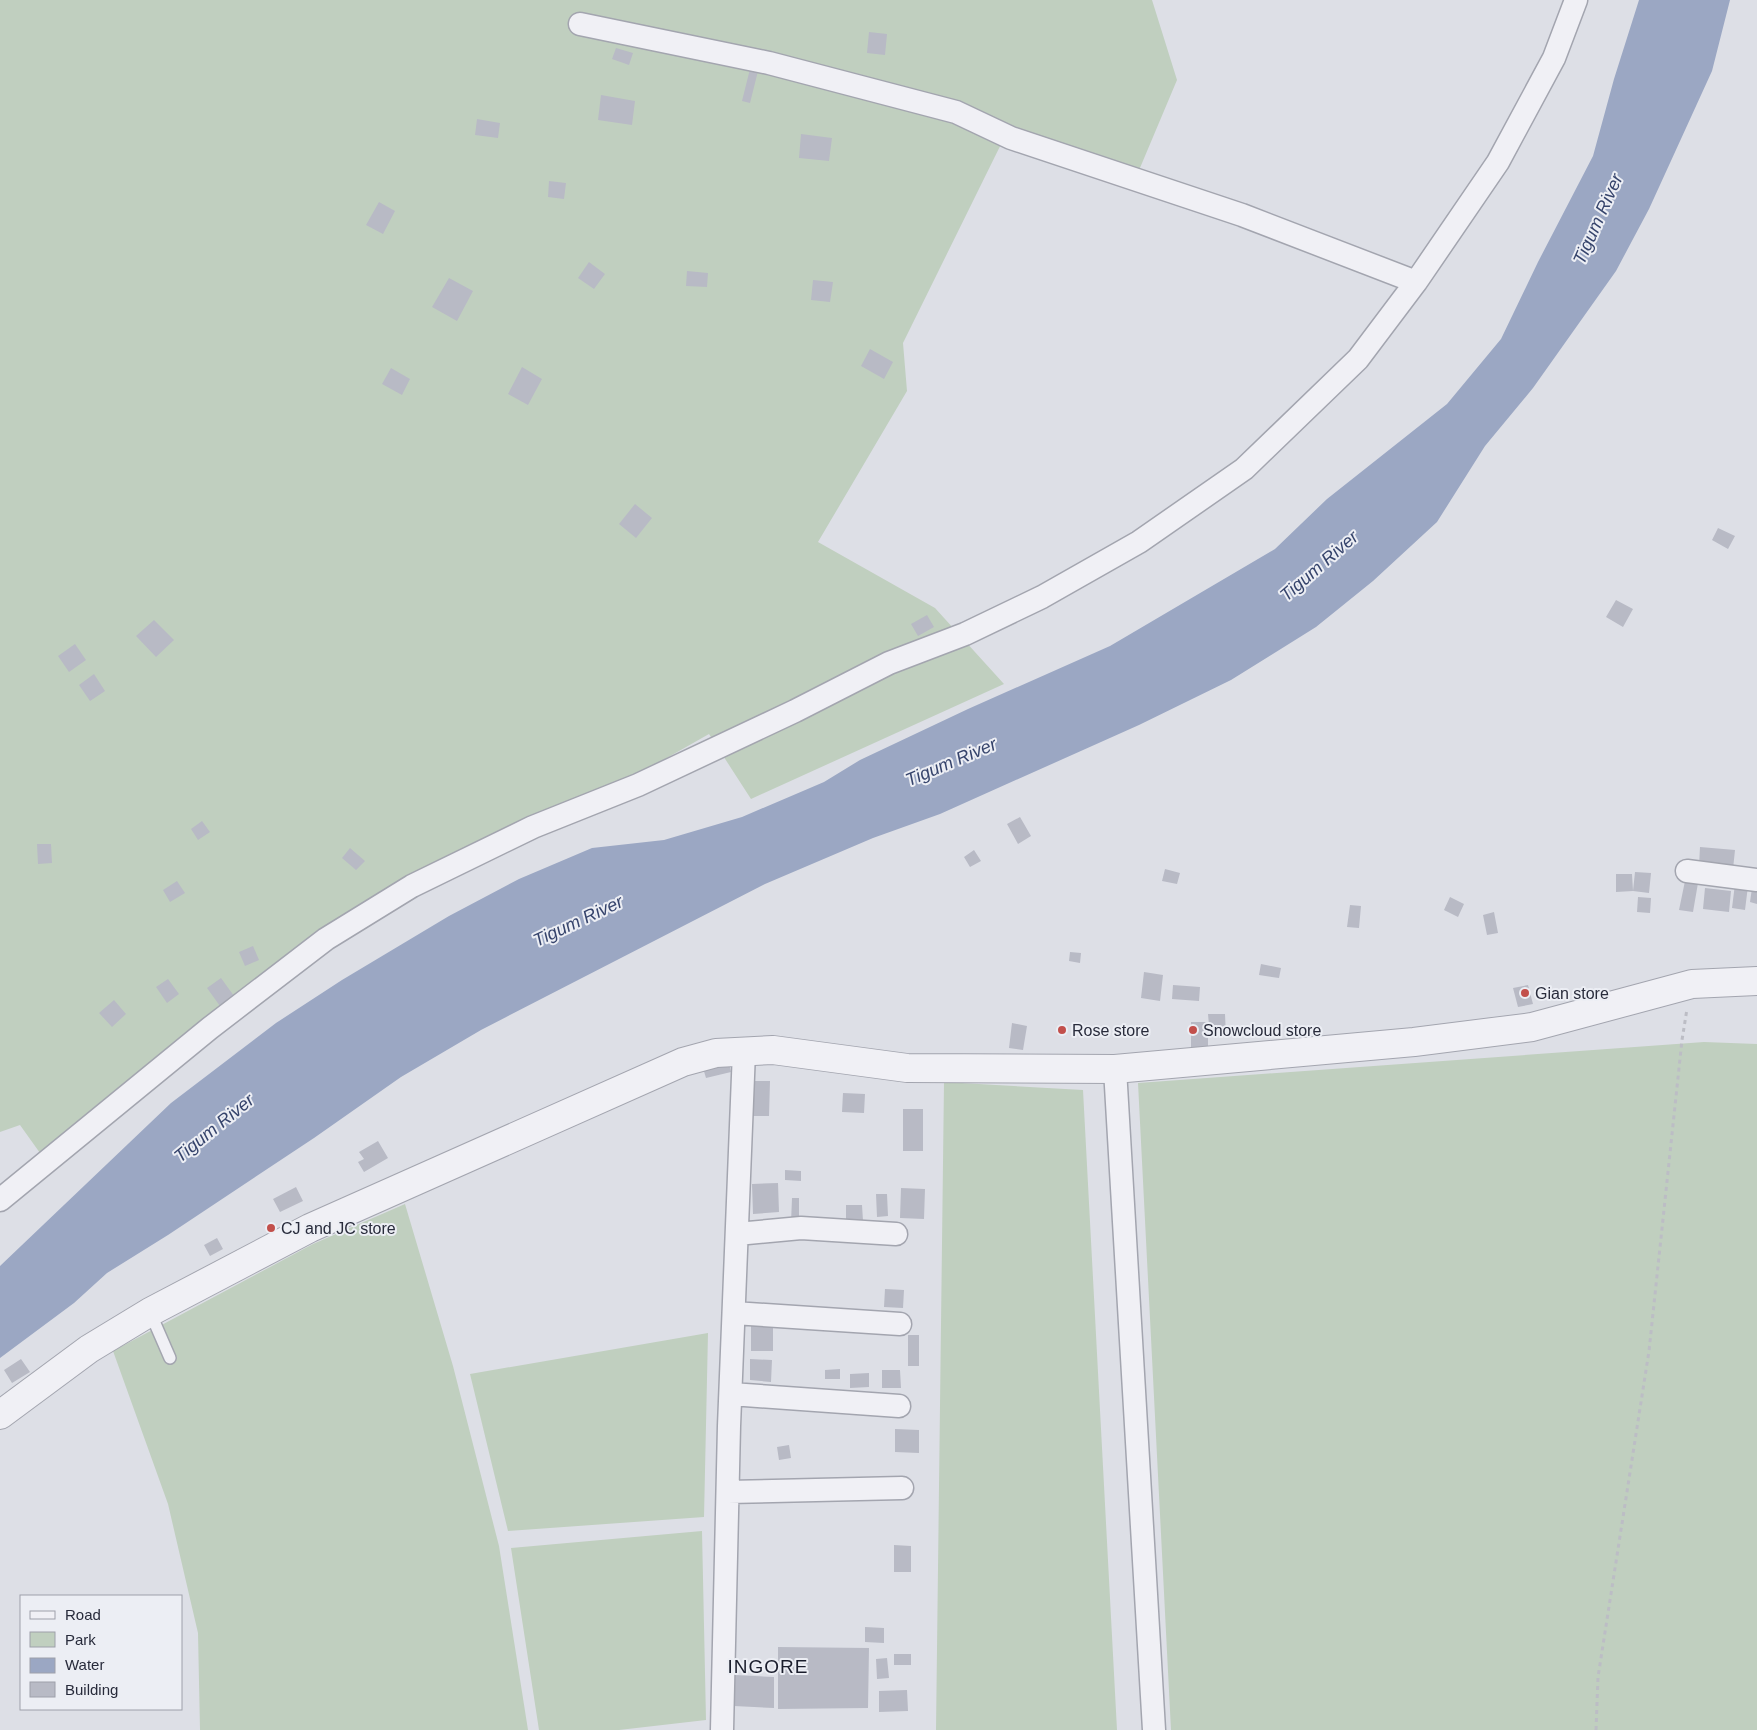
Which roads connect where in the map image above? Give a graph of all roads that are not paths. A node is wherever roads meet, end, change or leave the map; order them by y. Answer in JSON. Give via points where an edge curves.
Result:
{"nodes":[{"id":1,"x":1576,"y":0,"type":"edge"},
{"id":2,"x":580,"y":24,"type":"dead end"},
{"id":3,"x":1416,"y":282,"type":"junction"},
{"id":4,"x":1687,"y":871,"type":"dead end"},
{"id":5,"x":1757,"y":880,"type":"edge"},
{"id":6,"x":1757,"y":981,"type":"edge"},
{"id":7,"x":744,"y":1051,"type":"junction"},
{"id":8,"x":1115,"y":1069,"type":"junction"},
{"id":9,"x":0,"y":1200,"type":"edge"},
{"id":10,"x":737,"y":1234,"type":"junction"},
{"id":11,"x":896,"y":1234,"type":"dead end"},
{"id":12,"x":150,"y":1312,"type":"junction"},
{"id":13,"x":734,"y":1313,"type":"junction"},
{"id":14,"x":900,"y":1324,"type":"dead end"},
{"id":15,"x":170,"y":1358,"type":"dead end"},
{"id":16,"x":731,"y":1394,"type":"junction"},
{"id":17,"x":899,"y":1406,"type":"dead end"},
{"id":18,"x":0,"y":1415,"type":"edge"},
{"id":19,"x":902,"y":1488,"type":"dead end"},
{"id":20,"x":728,"y":1492,"type":"junction"},
{"id":21,"x":722,"y":1730,"type":"edge"},
{"id":22,"x":1154,"y":1730,"type":"edge"}],
"edges":[{"from":1,"to":3,"type":"street","via":[[1554,58],[1498,162]]},
{"from":2,"to":3,"type":"street","via":[[769,63],[956,112],[1011,138],[1242,216]]},
{"from":3,"to":9,"type":"street","via":[[1358,359],[1244,469],[1139,542],[1042,597],[964,634],[888,663],[638,785],[533,827],[412,886],[326,939],[210,1028]]},
{"from":4,"to":5,"type":"street"},
{"from":6,"to":8,"type":"street","via":[[1692,984],[1532,1027],[1404,1043]]},
{"from":7,"to":8,"type":"street","via":[[773,1050],[907,1068]]},
{"from":7,"to":10,"type":"street"},
{"from":7,"to":12,"type":"street","via":[[716,1053],[682,1062],[310,1228]]},
{"from":8,"to":22,"type":"street"},
{"from":10,"to":11,"type":"street","via":[[801,1228]]},
{"from":10,"to":13,"type":"street"},
{"from":12,"to":15,"type":"lane"},
{"from":12,"to":18,"type":"street","via":[[89,1349]]},
{"from":13,"to":14,"type":"street"},
{"from":13,"to":16,"type":"street"},
{"from":16,"to":17,"type":"street"},
{"from":16,"to":20,"type":"street"},
{"from":19,"to":20,"type":"street"},
{"from":20,"to":21,"type":"street"}]}
